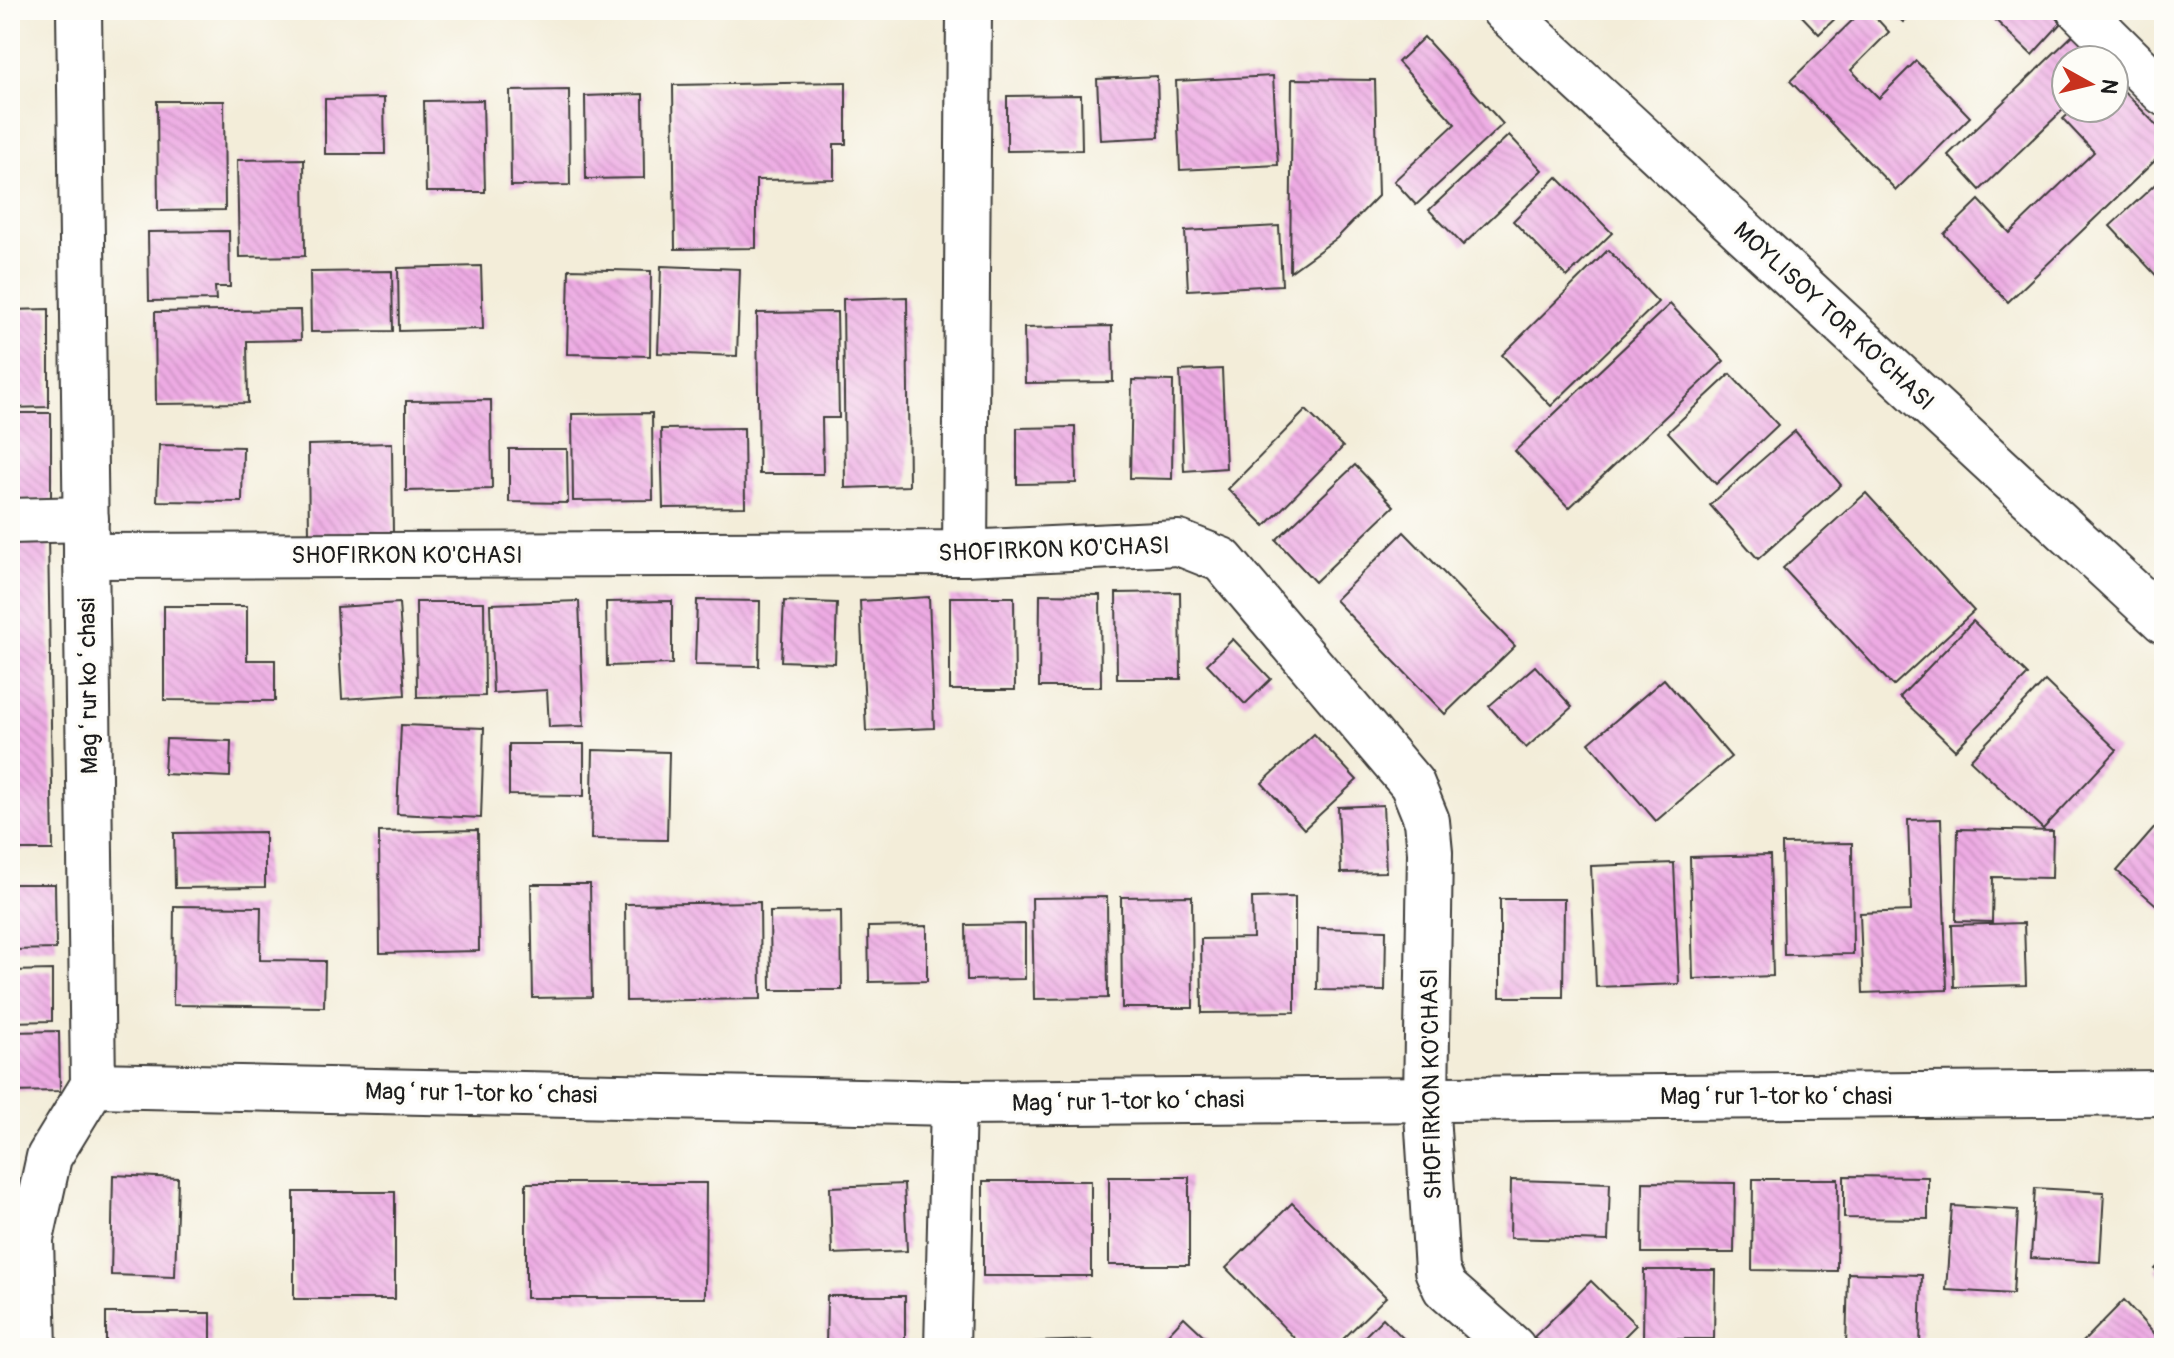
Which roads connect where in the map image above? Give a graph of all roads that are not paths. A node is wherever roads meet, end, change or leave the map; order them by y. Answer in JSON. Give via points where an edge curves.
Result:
{"nodes":[{"id":1,"x":79,"y":10,"type":"edge"},
{"id":2,"x":969,"y":10,"type":"edge"},
{"id":3,"x":1504,"y":10,"type":"edge"},
{"id":4,"x":2080,"y":10,"type":"edge"},
{"id":5,"x":2164,"y":93,"type":"edge"},
{"id":6,"x":10,"y":521,"type":"edge"},
{"id":7,"x":86,"y":537,"type":"junction"},
{"id":8,"x":965,"y":553,"type":"junction"},
{"id":9,"x":2164,"y":621,"type":"edge"},
{"id":10,"x":93,"y":1085,"type":"junction"},
{"id":11,"x":2164,"y":1093,"type":"edge"},
{"id":12,"x":1426,"y":1098,"type":"junction"},
{"id":13,"x":953,"y":1103,"type":"junction"},
{"id":14,"x":34,"y":1348,"type":"edge"},
{"id":15,"x":947,"y":1348,"type":"edge"},
{"id":16,"x":1513,"y":1348,"type":"edge"}],
"edges":[{"from":1,"to":7,"type":"street","name":"Magʻrur koʻchasi"},
{"from":2,"to":8,"type":"street"},
{"from":3,"to":9,"type":"street","name":"MOYLISOY TOR KO'CHASI"},
{"from":4,"to":5,"type":"street"},
{"from":6,"to":7,"type":"street","name":"SHOFIRKON KO'CHASI"},
{"from":7,"to":8,"type":"street","name":"SHOFIRKON KO'CHASI"},
{"from":7,"to":10,"type":"street","name":"Magʻrur koʻchasi"},
{"from":8,"to":12,"type":"street","name":"SHOFIRKON KO'CHASI","via":[[1179,543],[1222,560],[1412,784],[1427,821],[1430,852]]},
{"from":10,"to":13,"type":"street","name":"Magʻrur 1-tor koʻchasi"},
{"from":10,"to":14,"type":"street","via":[[49,1157],[31,1239]]},
{"from":11,"to":12,"type":"street","name":"Magʻrur 1-tor koʻchasi"},
{"from":12,"to":13,"type":"street","name":"Magʻrur 1-tor koʻchasi"},
{"from":12,"to":16,"type":"street","name":"SHOFIRKON KO'CHASI","via":[[1437,1270],[1445,1288]]},
{"from":13,"to":15,"type":"street"}]}
